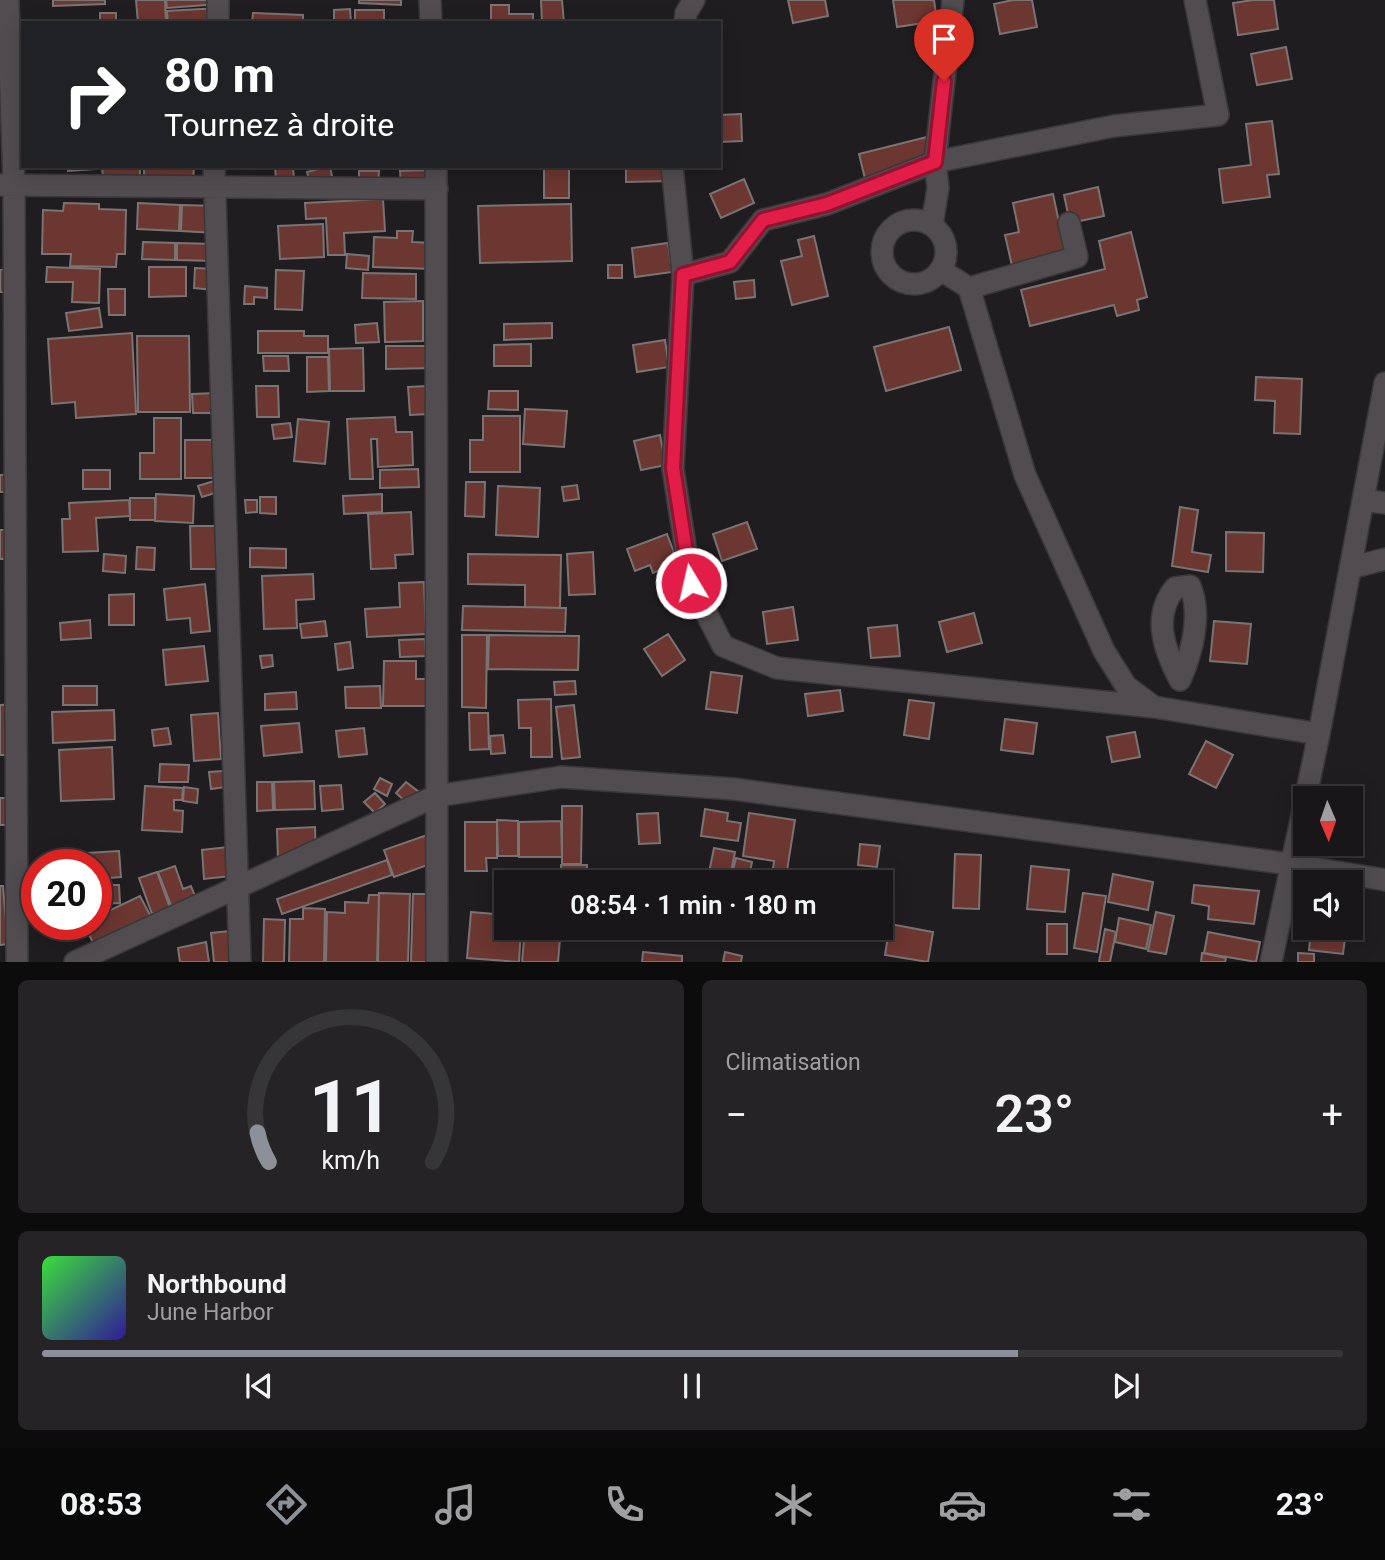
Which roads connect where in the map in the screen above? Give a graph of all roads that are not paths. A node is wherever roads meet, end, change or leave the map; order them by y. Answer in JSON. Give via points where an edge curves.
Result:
{"nodes":[{"id":1,"x":8,"y":0,"type":"edge"},
{"id":2,"x":218,"y":0,"type":"edge"},
{"id":3,"x":430,"y":0,"type":"edge"},
{"id":4,"x":694,"y":0,"type":"edge"},
{"id":5,"x":953,"y":0,"type":"edge"},
{"id":6,"x":1195,"y":0,"type":"edge"},
{"id":7,"x":218,"y":21,"type":"edge"},
{"id":8,"x":431,"y":21,"type":"edge"},
{"id":9,"x":685,"y":21,"type":"edge"},
{"id":10,"x":935,"y":162,"type":"junction"},
{"id":11,"x":214,"y":168,"type":"edge"},
{"id":12,"x":436,"y":168,"type":"edge"},
{"id":13,"x":672,"y":168,"type":"edge"},
{"id":14,"x":7,"y":185,"type":"edge"},
{"id":15,"x":437,"y":189,"type":"junction"},
{"id":16,"x":214,"y":190,"type":"junction"},
{"id":17,"x":1069,"y":223,"type":"dead end"},
{"id":18,"x":932,"y":225,"type":"junction"},
{"id":19,"x":941,"y":270,"type":"junction"},
{"id":20,"x":683,"y":275,"type":"junction"},
{"id":21,"x":969,"y":288,"type":"junction"},
{"id":22,"x":1385,"y":383,"type":"edge"},
{"id":23,"x":1363,"y":500,"type":"junction"},
{"id":24,"x":1385,"y":503,"type":"edge"},
{"id":25,"x":1385,"y":559,"type":"edge"},
{"id":26,"x":1350,"y":568,"type":"junction"},
{"id":27,"x":1180,"y":680,"type":"dead end"},
{"id":28,"x":1154,"y":706,"type":"junction"},
{"id":29,"x":1179,"y":710,"type":"junction"},
{"id":30,"x":1319,"y":734,"type":"junction"},
{"id":31,"x":436,"y":796,"type":"junction"},
{"id":32,"x":1289,"y":864,"type":"junction"},
{"id":33,"x":1385,"y":880,"type":"edge"},
{"id":34,"x":238,"y":887,"type":"junction"},
{"id":35,"x":18,"y":961,"type":"edge"},
{"id":36,"x":75,"y":961,"type":"edge"},
{"id":37,"x":240,"y":961,"type":"edge"},
{"id":38,"x":437,"y":961,"type":"edge"},
{"id":39,"x":1271,"y":961,"type":"edge"}],
"edges":[{"from":1,"to":14,"type":"street"},
{"from":2,"to":7,"type":"street"},
{"from":3,"to":8,"type":"street"},
{"from":4,"to":9,"type":"street"},
{"from":5,"to":10,"type":"street"},
{"from":6,"to":10,"type":"street","via":[[1218,115],[1114,125]]},
{"from":10,"to":18,"type":"street","via":[[939,188]]},
{"from":10,"to":20,"type":"street","via":[[827,204],[763,220],[730,262]]},
{"from":11,"to":16,"type":"street"},
{"from":12,"to":15,"type":"street"},
{"from":13,"to":20,"type":"street"},
{"from":14,"to":16,"type":"street"},
{"from":14,"to":35,"type":"street"},
{"from":15,"to":16,"type":"street"},
{"from":15,"to":31,"type":"street"},
{"from":16,"to":34,"type":"street"},
{"from":17,"to":21,"type":"street","via":[[1077,257]]},
{"from":18,"to":19,"type":"street","via":[[944,237],[947,254]]},
{"from":18,"to":19,"type":"street","via":[[917,219],[900,223],[887,234],[882,249],[885,266],[896,279],[912,284],[929,281]]},
{"from":19,"to":21,"type":"street"},
{"from":20,"to":28,"type":"street","via":[[673,468],[691,583],[723,646],[777,668]]},
{"from":21,"to":28,"type":"street","via":[[1025,475],[1104,651],[1126,687]]},
{"from":22,"to":23,"type":"street"},
{"from":23,"to":24,"type":"street"},
{"from":23,"to":26,"type":"street"},
{"from":25,"to":26,"type":"street"},
{"from":26,"to":30,"type":"street"},
{"from":27,"to":29,"type":"street"},
{"from":28,"to":29,"type":"street"},
{"from":29,"to":30,"type":"street"},
{"from":30,"to":32,"type":"street"},
{"from":31,"to":32,"type":"street","via":[[561,777],[734,789]]},
{"from":31,"to":34,"type":"street"},
{"from":31,"to":38,"type":"street"},
{"from":32,"to":33,"type":"street"},
{"from":32,"to":39,"type":"street"},
{"from":34,"to":36,"type":"street"},
{"from":34,"to":37,"type":"street"}]}
